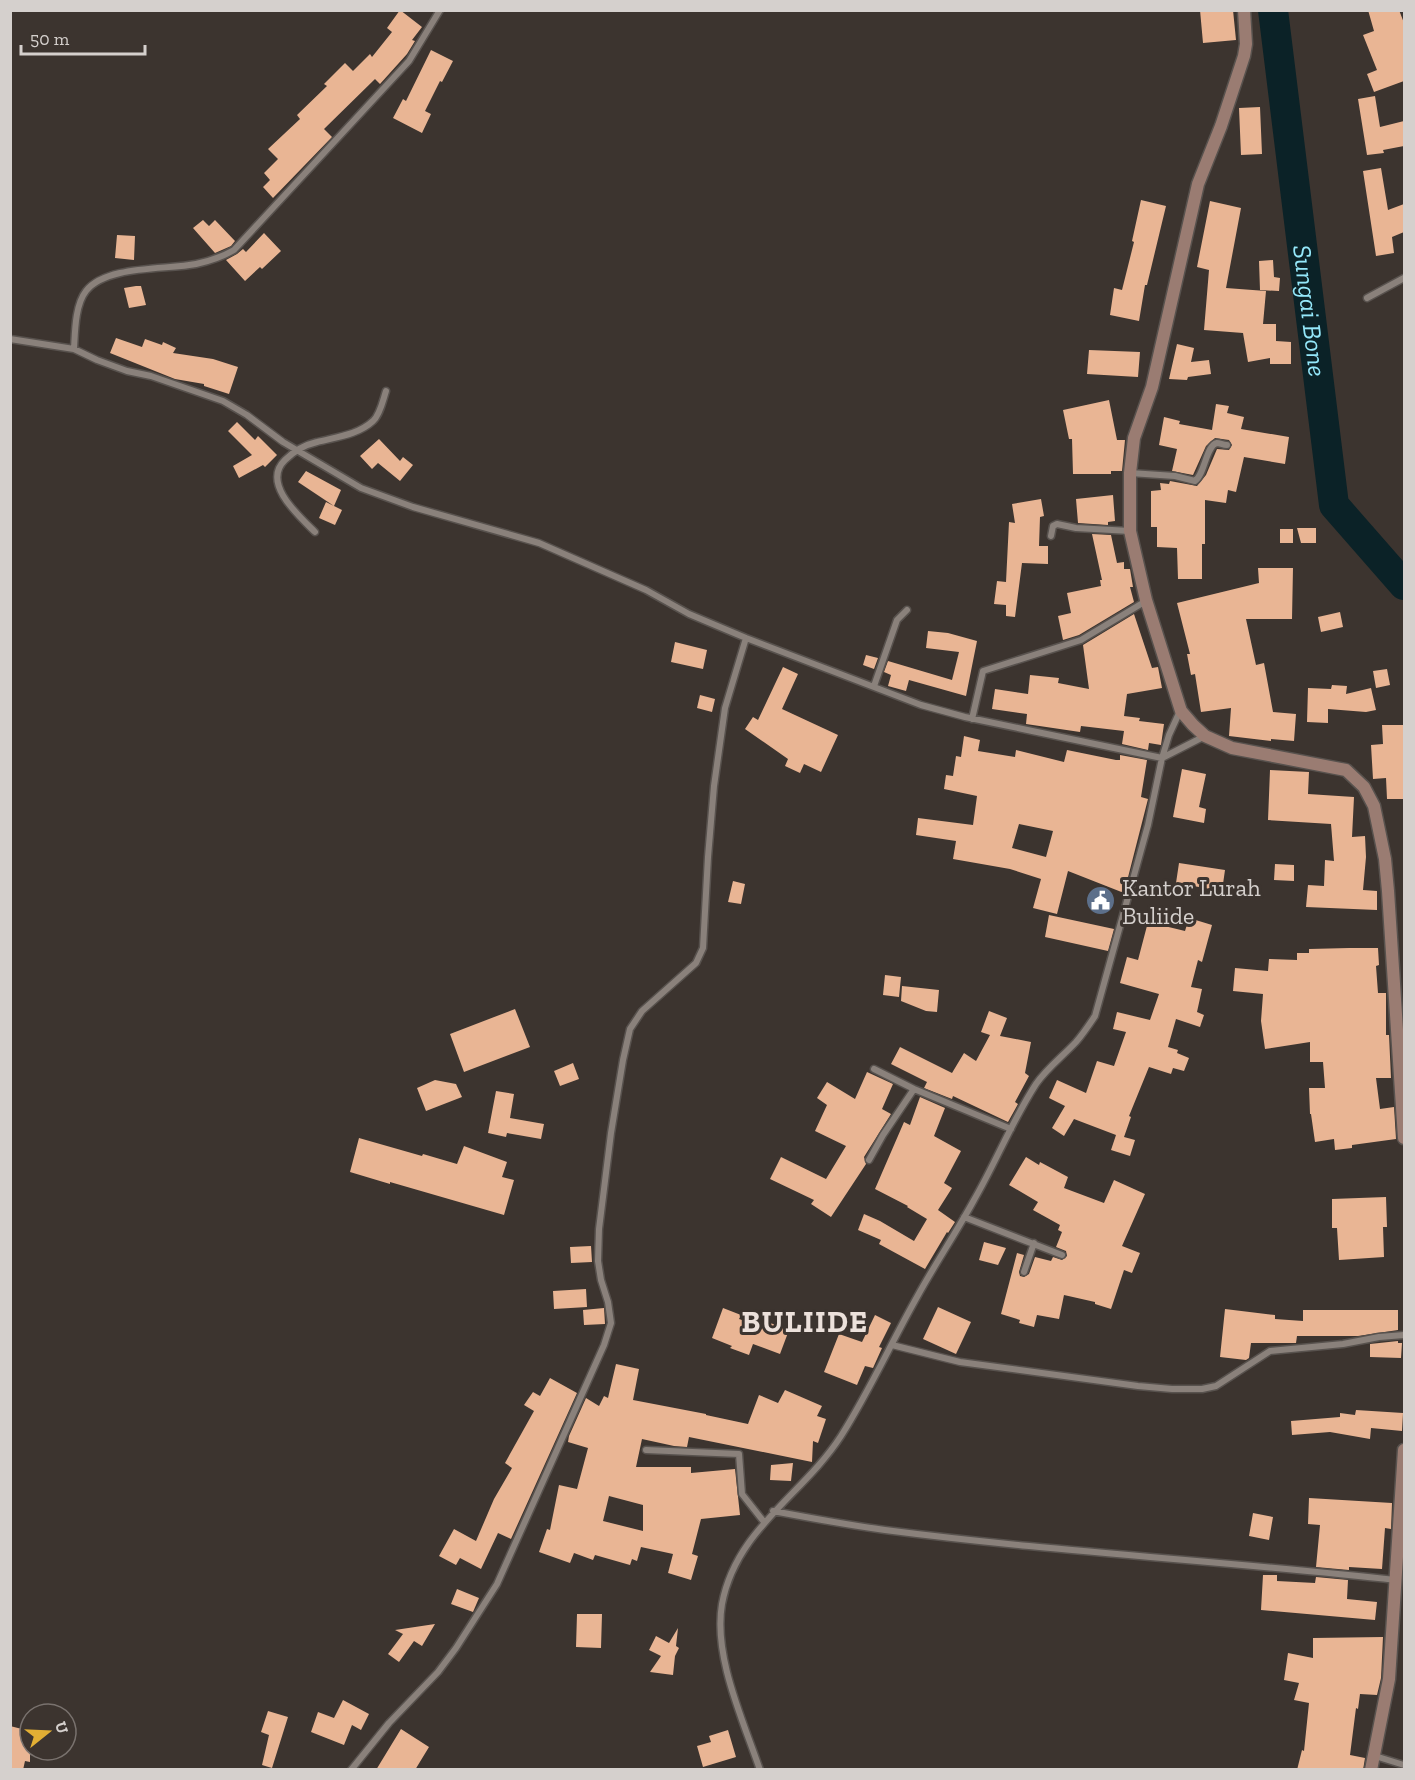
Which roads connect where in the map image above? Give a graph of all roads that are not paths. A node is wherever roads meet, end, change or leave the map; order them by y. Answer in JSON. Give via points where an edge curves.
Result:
{"nodes":[{"id":1,"x":440,"y":10,"type":"edge"},
{"id":2,"x":1244,"y":10,"type":"edge"},
{"id":3,"x":1404,"y":278,"type":"edge"},
{"id":4,"x":1367,"y":298,"type":"dead end"},
{"id":5,"x":10,"y":339,"type":"edge"},
{"id":6,"x":74,"y":349,"type":"junction"},
{"id":7,"x":386,"y":392,"type":"dead end"},
{"id":8,"x":1227,"y":445,"type":"dead end"},
{"id":9,"x":295,"y":449,"type":"junction"},
{"id":10,"x":1130,"y":473,"type":"junction"},
{"id":11,"x":1130,"y":531,"type":"junction"},
{"id":12,"x":315,"y":532,"type":"dead end"},
{"id":13,"x":1051,"y":536,"type":"dead end"},
{"id":14,"x":1146,"y":600,"type":"junction"},
{"id":15,"x":907,"y":610,"type":"dead end"},
{"id":16,"x":746,"y":638,"type":"junction"},
{"id":17,"x":874,"y":687,"type":"junction"},
{"id":18,"x":1181,"y":711,"type":"junction"},
{"id":19,"x":972,"y":719,"type":"junction"},
{"id":20,"x":1205,"y":736,"type":"junction"},
{"id":21,"x":1162,"y":758,"type":"junction"},
{"id":22,"x":874,"y":1069,"type":"dead end"},
{"id":23,"x":914,"y":1089,"type":"junction"},
{"id":24,"x":1011,"y":1129,"type":"junction"},
{"id":25,"x":1404,"y":1138,"type":"edge"},
{"id":26,"x":869,"y":1160,"type":"dead end"},
{"id":27,"x":964,"y":1217,"type":"junction"},
{"id":28,"x":1034,"y":1243,"type":"junction"},
{"id":29,"x":1062,"y":1254,"type":"dead end"},
{"id":30,"x":1024,"y":1272,"type":"dead end"},
{"id":31,"x":1404,"y":1335,"type":"edge"},
{"id":32,"x":892,"y":1345,"type":"junction"},
{"id":33,"x":646,"y":1450,"type":"dead end"},
{"id":34,"x":1404,"y":1450,"type":"edge"},
{"id":35,"x":773,"y":1511,"type":"junction"},
{"id":36,"x":764,"y":1522,"type":"junction"},
{"id":37,"x":1396,"y":1580,"type":"junction"},
{"id":38,"x":1375,"y":1756,"type":"junction"},
{"id":39,"x":1404,"y":1765,"type":"edge"},
{"id":40,"x":351,"y":1770,"type":"edge"},
{"id":41,"x":760,"y":1770,"type":"edge"},
{"id":42,"x":1371,"y":1770,"type":"edge"}],
"edges":[{"from":1,"to":6,"type":"street","via":[[409,61],[234,250],[193,264],[127,272],[99,280],[81,301]]},
{"from":2,"to":10,"type":"street","via":[[1244,56],[1198,184],[1152,387],[1134,438]]},
{"from":3,"to":4,"type":"street"},
{"from":5,"to":6,"type":"street"},
{"from":6,"to":9,"type":"street","via":[[127,371],[223,401]]},
{"from":7,"to":9,"type":"street","via":[[372,422],[343,436]]},
{"from":8,"to":10,"type":"street","via":[[1213,445],[1195,482],[1175,476]]},
{"from":9,"to":12,"type":"street","via":[[281,464],[278,486]]},
{"from":9,"to":16,"type":"street","via":[[361,489],[539,543]]},
{"from":10,"to":11,"type":"street"},
{"from":11,"to":13,"type":"street","via":[[1057,524]]},
{"from":11,"to":14,"type":"street"},
{"from":14,"to":18,"type":"street"},
{"from":14,"to":19,"type":"street","via":[[1081,640],[983,671]]},
{"from":15,"to":17,"type":"street","via":[[897,620]]},
{"from":16,"to":17,"type":"street"},
{"from":16,"to":40,"type":"street","via":[[725,708],[708,857],[703,948],[696,963],[642,1011],[630,1029],[623,1060],[599,1229],[598,1261],[611,1323],[604,1346],[497,1584],[438,1672]]},
{"from":17,"to":19,"type":"street"},
{"from":18,"to":20,"type":"street"},
{"from":18,"to":21,"type":"street"},
{"from":19,"to":21,"type":"street"},
{"from":20,"to":21,"type":"street"},
{"from":20,"to":25,"type":"street","via":[[1232,748],[1346,770],[1364,787],[1374,806],[1384,859]]},
{"from":21,"to":24,"type":"street","via":[[1099,1010],[1076,1042],[1037,1082]]},
{"from":22,"to":23,"type":"street"},
{"from":23,"to":24,"type":"street"},
{"from":23,"to":26,"type":"street"},
{"from":24,"to":27,"type":"street"},
{"from":27,"to":28,"type":"street"},
{"from":27,"to":32,"type":"street"},
{"from":28,"to":29,"type":"street"},
{"from":28,"to":30,"type":"street"},
{"from":31,"to":32,"type":"street","via":[[1270,1351],[1216,1386],[1202,1389],[1138,1386],[960,1362]]},
{"from":32,"to":35,"type":"street","via":[[831,1450]]},
{"from":33,"to":36,"type":"street","via":[[739,1454],[742,1494]]},
{"from":34,"to":37,"type":"street"},
{"from":35,"to":36,"type":"street"},
{"from":35,"to":37,"type":"street","via":[[884,1530]]},
{"from":36,"to":41,"type":"street","via":[[752,1536],[726,1588],[720,1628],[724,1660]]},
{"from":37,"to":38,"type":"street","via":[[1389,1679]]},
{"from":38,"to":39,"type":"street"},
{"from":38,"to":42,"type":"street"}]}
